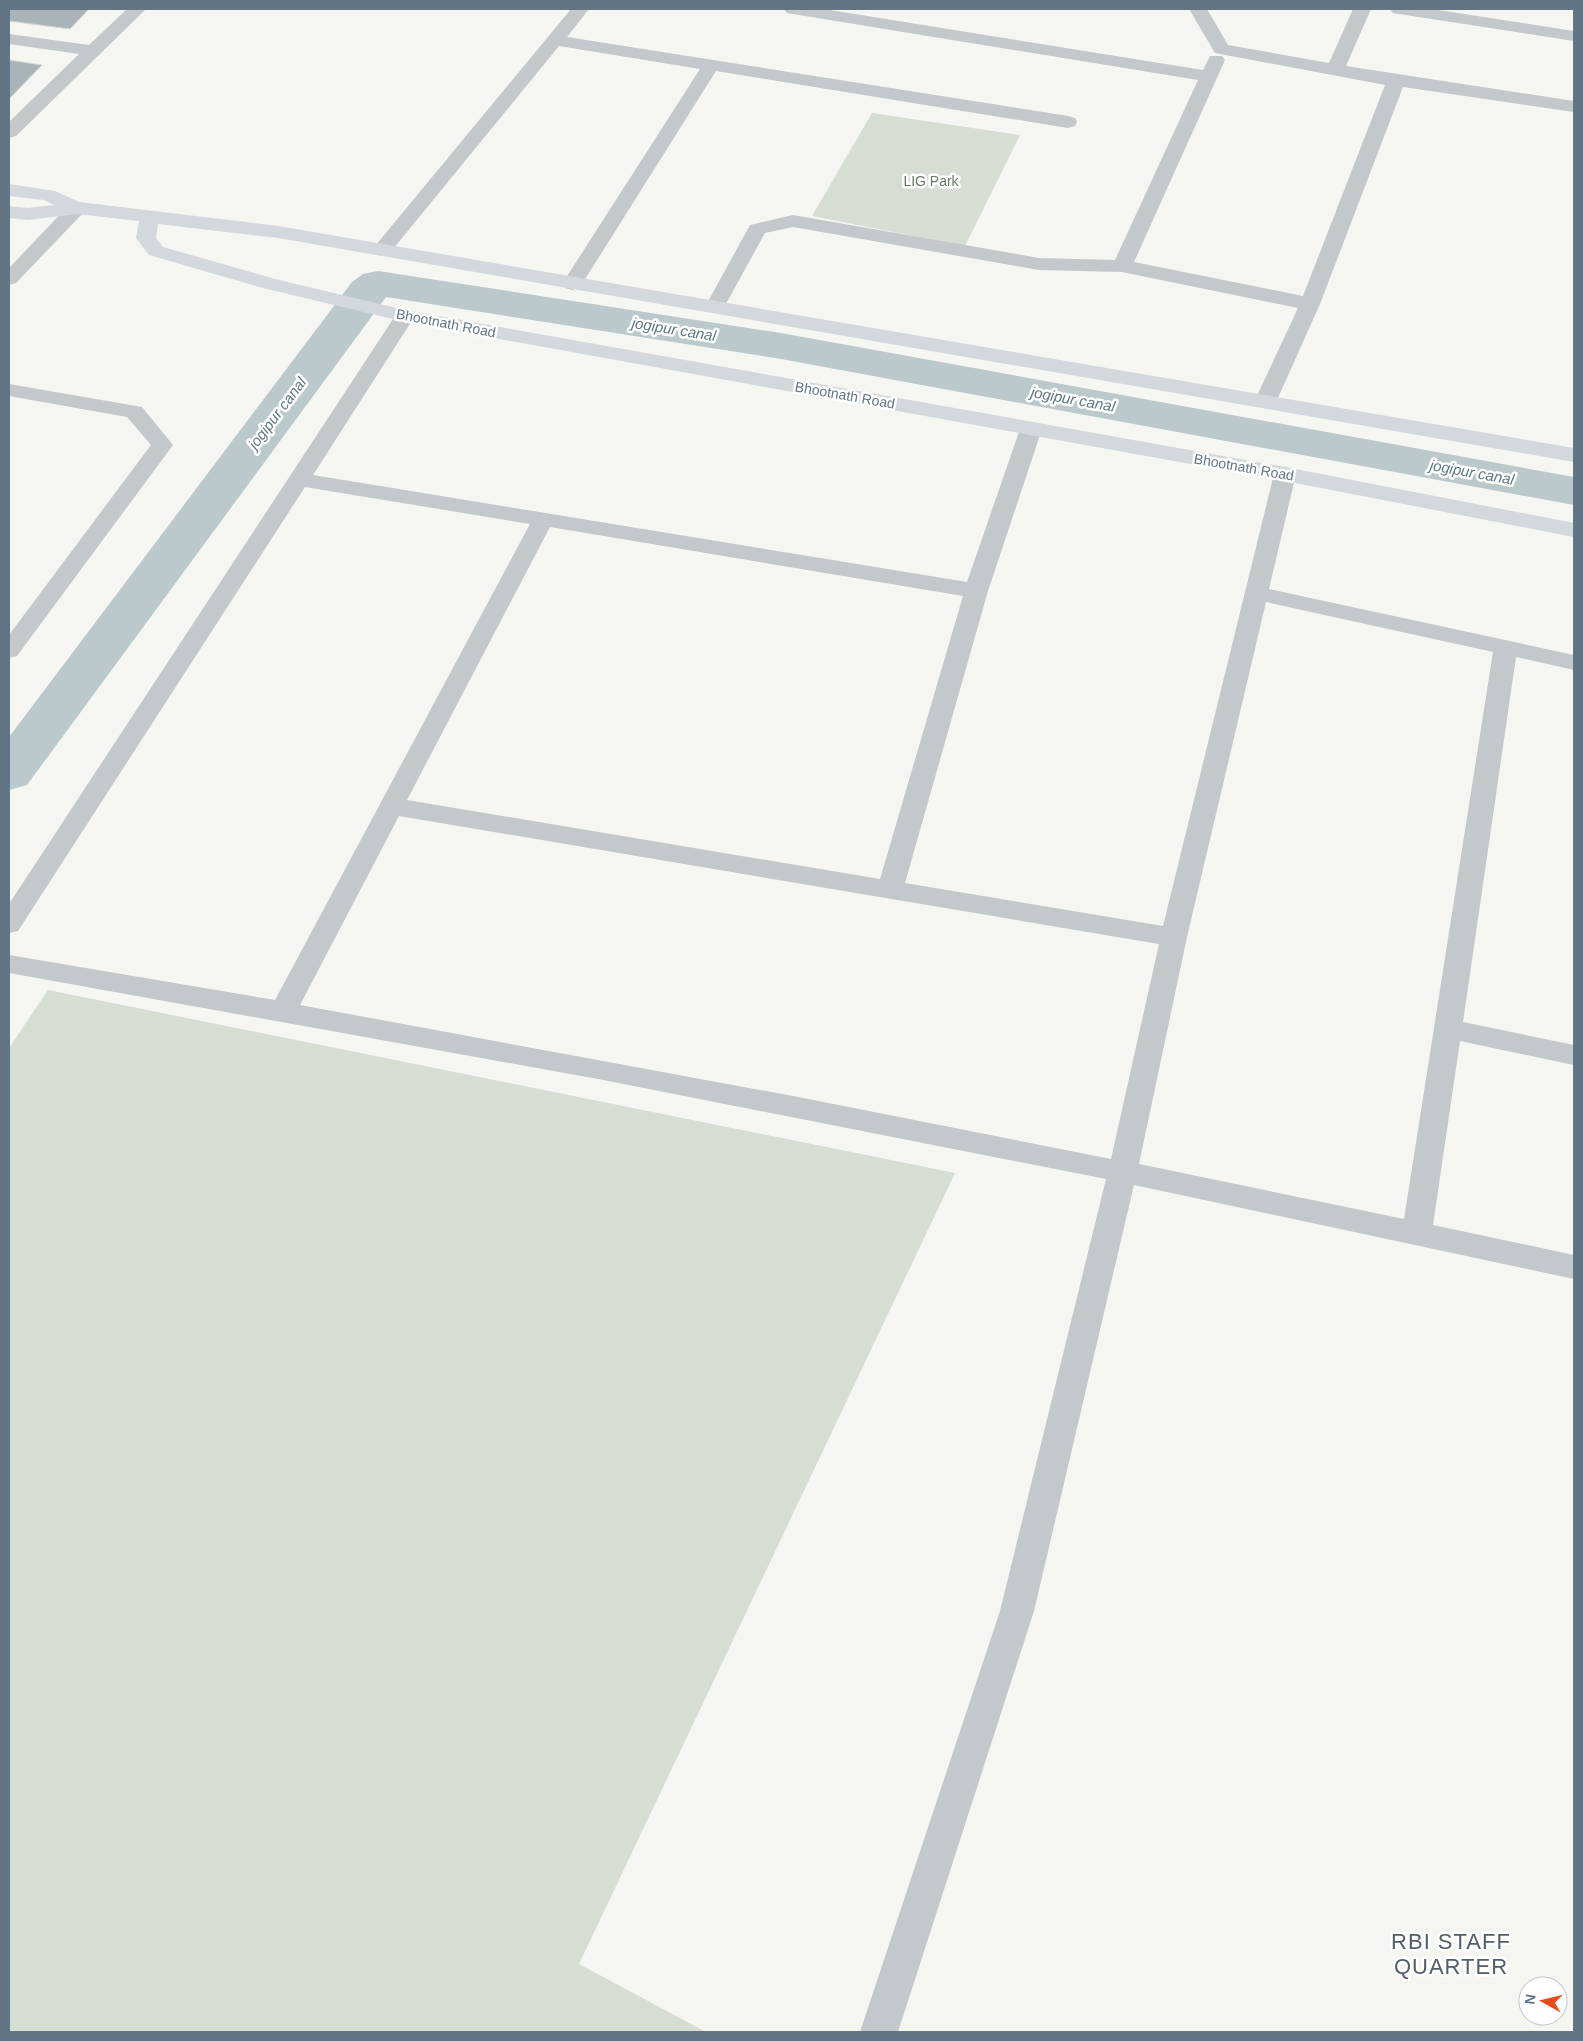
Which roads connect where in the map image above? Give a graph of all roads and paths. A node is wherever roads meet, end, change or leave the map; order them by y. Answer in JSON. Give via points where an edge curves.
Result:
{"nodes":[{"id":1,"x":138,"y":9,"type":"edge"},
{"id":2,"x":580,"y":9,"type":"edge"},
{"id":3,"x":793,"y":9,"type":"edge"},
{"id":4,"x":1198,"y":9,"type":"edge"},
{"id":5,"x":1362,"y":9,"type":"edge"},
{"id":6,"x":1399,"y":9,"type":"edge"},
{"id":7,"x":1486,"y":15,"type":"edge"},
{"id":8,"x":1574,"y":36,"type":"edge"},
{"id":9,"x":9,"y":39,"type":"edge"},
{"id":10,"x":554,"y":40,"type":"junction"},
{"id":11,"x":1221,"y":49,"type":"junction"},
{"id":12,"x":93,"y":51,"type":"junction"},
{"id":13,"x":712,"y":65,"type":"junction"},
{"id":14,"x":1335,"y":70,"type":"junction"},
{"id":15,"x":1209,"y":76,"type":"junction"},
{"id":16,"x":1396,"y":81,"type":"junction"},
{"id":17,"x":1574,"y":107,"type":"edge"},
{"id":18,"x":1068,"y":122,"type":"dead end"},
{"id":19,"x":9,"y":132,"type":"edge"},
{"id":20,"x":9,"y":190,"type":"edge"},
{"id":21,"x":77,"y":208,"type":"junction"},
{"id":22,"x":9,"y":212,"type":"edge"},
{"id":23,"x":150,"y":217,"type":"junction"},
{"id":24,"x":382,"y":250,"type":"junction"},
{"id":25,"x":1122,"y":266,"type":"junction"},
{"id":26,"x":9,"y":279,"type":"edge"},
{"id":27,"x":572,"y":284,"type":"junction"},
{"id":28,"x":1310,"y":304,"type":"junction"},
{"id":29,"x":715,"y":307,"type":"junction"},
{"id":30,"x":404,"y":316,"type":"junction"},
{"id":31,"x":9,"y":390,"type":"edge"},
{"id":32,"x":1266,"y":400,"type":"junction"},
{"id":33,"x":1031,"y":429,"type":"junction"},
{"id":34,"x":1574,"y":454,"type":"edge"},
{"id":35,"x":1285,"y":474,"type":"junction"},
{"id":36,"x":298,"y":479,"type":"junction"},
{"id":37,"x":543,"y":520,"type":"junction"},
{"id":38,"x":1574,"y":530,"type":"edge"},
{"id":39,"x":976,"y":591,"type":"junction"},
{"id":40,"x":1257,"y":593,"type":"junction"},
{"id":41,"x":1506,"y":646,"type":"junction"},
{"id":42,"x":9,"y":652,"type":"edge"},
{"id":43,"x":1574,"y":662,"type":"edge"},
{"id":44,"x":390,"y":806,"type":"junction"},
{"id":45,"x":890,"y":889,"type":"junction"},
{"id":46,"x":9,"y":924,"type":"edge"},
{"id":47,"x":1174,"y":937,"type":"junction"},
{"id":48,"x":9,"y":964,"type":"edge"},
{"id":49,"x":283,"y":1010,"type":"junction"},
{"id":50,"x":1449,"y":1029,"type":"junction"},
{"id":51,"x":1574,"y":1054,"type":"edge"},
{"id":52,"x":1123,"y":1170,"type":"junction"},
{"id":53,"x":1417,"y":1232,"type":"junction"},
{"id":54,"x":1574,"y":1267,"type":"edge"},
{"id":55,"x":879,"y":2032,"type":"edge"}],
"edges":[{"from":1,"to":12,"type":"street"},
{"from":2,"to":10,"type":"street"},
{"from":3,"to":15,"type":"street"},
{"from":4,"to":11,"type":"street"},
{"from":5,"to":14,"type":"street"},
{"from":6,"to":7,"type":"street"},
{"from":7,"to":8,"type":"street"},
{"from":9,"to":12,"type":"street"},
{"from":10,"to":13,"type":"street"},
{"from":10,"to":24,"type":"street"},
{"from":11,"to":14,"type":"street"},
{"from":11,"to":15,"type":"street"},
{"from":12,"to":19,"type":"street"},
{"from":13,"to":18,"type":"street"},
{"from":13,"to":27,"type":"street"},
{"from":14,"to":16,"type":"street"},
{"from":15,"to":25,"type":"street"},
{"from":16,"to":17,"type":"street"},
{"from":16,"to":28,"type":"street"},
{"from":20,"to":21,"type":"street","via":[[48,195]]},
{"from":21,"to":22,"type":"street","via":[[28,214]]},
{"from":21,"to":23,"type":"street"},
{"from":21,"to":26,"type":"street"},
{"from":23,"to":24,"type":"street","via":[[278,232]]},
{"from":23,"to":30,"type":"street","name":"Bhootnath Road","via":[[146,238],[156,251],[270,284]]},
{"from":24,"to":27,"type":"street"},
{"from":25,"to":28,"type":"street"},
{"from":25,"to":29,"type":"street","via":[[1039,264],[793,221],[757,229]]},
{"from":27,"to":29,"type":"street"},
{"from":28,"to":32,"type":"street"},
{"from":29,"to":32,"type":"street"},
{"from":30,"to":33,"type":"street","name":"Bhootnath Road"},
{"from":30,"to":36,"type":"street"},
{"from":31,"to":42,"type":"street","via":[[134,412],[162,445]]},
{"from":32,"to":34,"type":"street"},
{"from":33,"to":35,"type":"street","name":"Bhootnath Road"},
{"from":33,"to":39,"type":"street"},
{"from":35,"to":38,"type":"street","name":"Bhootnath Road"},
{"from":35,"to":40,"type":"street"},
{"from":36,"to":37,"type":"street"},
{"from":36,"to":46,"type":"street"},
{"from":37,"to":39,"type":"street"},
{"from":37,"to":44,"type":"street"},
{"from":39,"to":45,"type":"street"},
{"from":40,"to":41,"type":"street"},
{"from":40,"to":47,"type":"street"},
{"from":41,"to":43,"type":"street"},
{"from":41,"to":50,"type":"street"},
{"from":44,"to":45,"type":"street"},
{"from":44,"to":49,"type":"street"},
{"from":45,"to":47,"type":"street"},
{"from":47,"to":52,"type":"street"},
{"from":48,"to":49,"type":"street"},
{"from":49,"to":52,"type":"street"},
{"from":50,"to":51,"type":"street"},
{"from":50,"to":53,"type":"street"},
{"from":52,"to":53,"type":"street"},
{"from":52,"to":55,"type":"street","via":[[1017,1611]]},
{"from":53,"to":54,"type":"street"}]}
